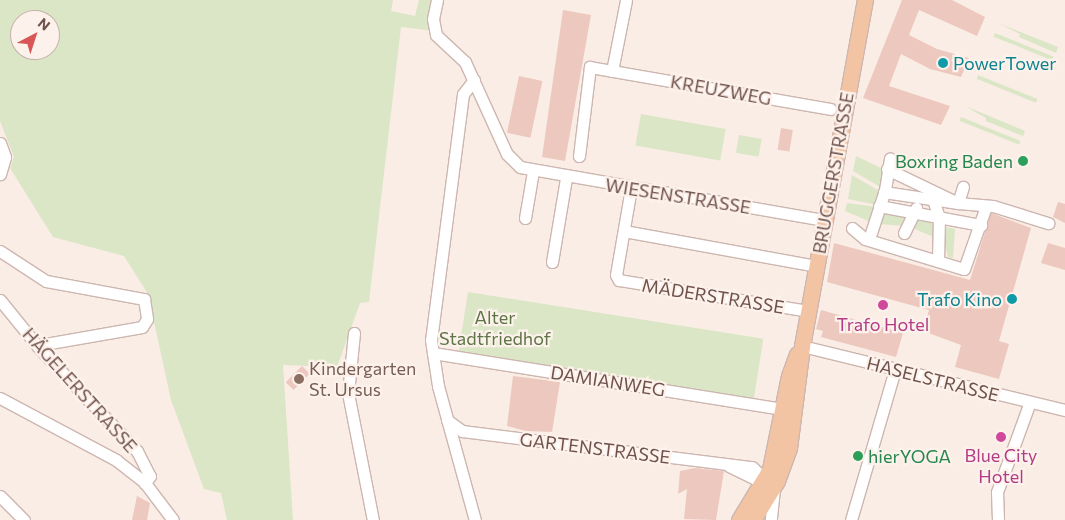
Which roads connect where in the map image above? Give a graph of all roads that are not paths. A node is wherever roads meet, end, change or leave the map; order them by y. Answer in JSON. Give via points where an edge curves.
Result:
{"nodes":[{"id":1,"x":437,"y":0,"type":"edge"},
{"id":2,"x":626,"y":0,"type":"edge"},
{"id":3,"x":865,"y":0,"type":"edge"},
{"id":4,"x":612,"y":70,"type":"junction"},
{"id":5,"x":474,"y":80,"type":"junction"},
{"id":6,"x":830,"y":109,"type":"dead end"},
{"id":7,"x":0,"y":143,"type":"edge"},
{"id":8,"x":580,"y":156,"type":"dead end"},
{"id":9,"x":533,"y":171,"type":"junction"},
{"id":10,"x":0,"y":174,"type":"edge"},
{"id":11,"x":566,"y":178,"type":"junction"},
{"id":12,"x":928,"y":180,"type":"junction"},
{"id":13,"x":963,"y":187,"type":"dead end"},
{"id":14,"x":631,"y":188,"type":"junction"},
{"id":15,"x":884,"y":192,"type":"junction"},
{"id":16,"x":921,"y":198,"type":"junction"},
{"id":17,"x":935,"y":200,"type":"junction"},
{"id":18,"x":958,"y":204,"type":"junction"},
{"id":19,"x":879,"y":206,"type":"junction"},
{"id":20,"x":985,"y":209,"type":"junction"},
{"id":21,"x":914,"y":213,"type":"junction"},
{"id":22,"x":939,"y":217,"type":"junction"},
{"id":23,"x":524,"y":218,"type":"dead end"},
{"id":24,"x":824,"y":220,"type":"junction"},
{"id":25,"x":1048,"y":223,"type":"dead end"},
{"id":26,"x":981,"y":225,"type":"junction"},
{"id":27,"x":852,"y":228,"type":"dead end"},
{"id":28,"x":624,"y":230,"type":"junction"},
{"id":29,"x":872,"y":233,"type":"dead end"},
{"id":30,"x":904,"y":233,"type":"dead end"},
{"id":31,"x":0,"y":251,"type":"edge"},
{"id":32,"x":938,"y":261,"type":"junction"},
{"id":33,"x":552,"y":262,"type":"dead end"},
{"id":34,"x":816,"y":266,"type":"junction"},
{"id":35,"x":0,"y":300,"type":"edge"},
{"id":36,"x":808,"y":311,"type":"junction"},
{"id":37,"x":354,"y":333,"type":"dead end"},
{"id":38,"x":802,"y":346,"type":"junction"},
{"id":39,"x":39,"y":348,"type":"junction"},
{"id":40,"x":433,"y":353,"type":"junction"},
{"id":41,"x":896,"y":370,"type":"junction"},
{"id":42,"x":0,"y":398,"type":"edge"},
{"id":43,"x":1030,"y":402,"type":"junction"},
{"id":44,"x":783,"y":409,"type":"junction"},
{"id":45,"x":1065,"y":410,"type":"edge"},
{"id":46,"x":447,"y":420,"type":"junction"},
{"id":47,"x":462,"y":431,"type":"junction"},
{"id":48,"x":452,"y":438,"type":"junction"},
{"id":49,"x":761,"y":480,"type":"junction"},
{"id":50,"x":145,"y":483,"type":"junction"},
{"id":51,"x":0,"y":496,"type":"edge"},
{"id":52,"x":763,"y":513,"type":"edge"},
{"id":53,"x":24,"y":520,"type":"edge"},
{"id":54,"x":173,"y":520,"type":"edge"},
{"id":55,"x":373,"y":520,"type":"edge"},
{"id":56,"x":475,"y":520,"type":"edge"},
{"id":57,"x":739,"y":520,"type":"edge"},
{"id":58,"x":753,"y":520,"type":"edge"},
{"id":59,"x":771,"y":520,"type":"edge"},
{"id":60,"x":852,"y":520,"type":"edge"},
{"id":61,"x":998,"y":520,"type":"edge"}],
"edges":[{"from":1,"to":5,"type":"street","name":"WIESENSTRASSE","via":[[435,33],[463,59]]},
{"from":2,"to":4,"type":"street"},
{"from":3,"to":24,"type":"main road","name":"BRUGGERSTRASSE"},
{"from":4,"to":6,"type":"street","name":"KREUZWEG"},
{"from":4,"to":8,"type":"street","name":"KREUZWEG","via":[[590,67]]},
{"from":5,"to":9,"type":"street","name":"WIESENSTRASSE","via":[[507,154],[516,165]]},
{"from":5,"to":40,"type":"street","via":[[464,94],[435,301]]},
{"from":7,"to":10,"type":"street","via":[[5,157]]},
{"from":9,"to":11,"type":"street","name":"WIESENSTRASSE"},
{"from":9,"to":23,"type":"street"},
{"from":11,"to":14,"type":"street","name":"WIESENSTRASSE"},
{"from":11,"to":33,"type":"street"},
{"from":12,"to":15,"type":"street","via":[[888,163]]},
{"from":12,"to":16,"type":"street"},
{"from":12,"to":17,"type":"street"},
{"from":12,"to":18,"type":"street"},
{"from":13,"to":18,"type":"street"},
{"from":14,"to":24,"type":"street","name":"WIESENSTRASSE"},
{"from":14,"to":28,"type":"street"},
{"from":15,"to":16,"type":"street"},
{"from":15,"to":19,"type":"street"},
{"from":15,"to":21,"type":"street"},
{"from":16,"to":17,"type":"street"},
{"from":16,"to":21,"type":"street"},
{"from":17,"to":18,"type":"street"},
{"from":17,"to":22,"type":"street"},
{"from":18,"to":20,"type":"street"},
{"from":19,"to":21,"type":"street"},
{"from":19,"to":29,"type":"street"},
{"from":20,"to":25,"type":"street","via":[[994,206]]},
{"from":20,"to":26,"type":"street"},
{"from":21,"to":22,"type":"street"},
{"from":21,"to":30,"type":"street"},
{"from":22,"to":26,"type":"street"},
{"from":22,"to":32,"type":"street"},
{"from":24,"to":34,"type":"main road","name":"BRUGGERSTRASSE"},
{"from":26,"to":32,"type":"street","via":[[964,269]]},
{"from":27,"to":32,"type":"street","via":[[865,240]]},
{"from":28,"to":34,"type":"street"},
{"from":28,"to":36,"type":"street","name":"MÄDERSTRASSE","via":[[618,279]]},
{"from":31,"to":39,"type":"street","via":[[46,281],[144,299],[147,319],[142,327],[45,344]]},
{"from":34,"to":36,"type":"main road","name":"BRUGGERSTRASSE"},
{"from":35,"to":39,"type":"street","name":"HÄGELERSTRASSE"},
{"from":36,"to":38,"type":"main road","name":"BRUGGERSTRASSE"},
{"from":37,"to":55,"type":"street","via":[[348,393]]},
{"from":38,"to":41,"type":"street","name":"HASELSTRASSE"},
{"from":38,"to":44,"type":"main road","name":"BRUGGERSTRASSE","via":[[790,371]]},
{"from":38,"to":49,"type":"main road","name":"BRUGGERSTRASSE","via":[[794,420],[781,472]]},
{"from":39,"to":50,"type":"street","name":"HÄGELERSTRASSE","via":[[137,451],[150,476]]},
{"from":40,"to":44,"type":"street","name":"DAMIANWEG"},
{"from":40,"to":46,"type":"street"},
{"from":41,"to":43,"type":"street","name":"HASELSTRASSE"},
{"from":41,"to":60,"type":"street"},
{"from":42,"to":50,"type":"street","via":[[99,449]]},
{"from":43,"to":45,"type":"street","name":"HASELSTRASSE"},
{"from":43,"to":61,"type":"street","via":[[997,492]]},
{"from":44,"to":49,"type":"main road","name":"BRUGGERSTRASSE","via":[[774,457]]},
{"from":46,"to":47,"type":"street","name":"GARTENSTRASSE"},
{"from":46,"to":48,"type":"street"},
{"from":47,"to":48,"type":"street"},
{"from":47,"to":49,"type":"street","name":"GARTENSTRASSE","via":[[728,465]]},
{"from":48,"to":56,"type":"street"},
{"from":49,"to":52,"type":"main road","name":"BRUGGERSTRASSE"},
{"from":49,"to":57,"type":"main road","name":"BRUGGERSTRASSE"},
{"from":49,"to":59,"type":"street"},
{"from":50,"to":54,"type":"street"},
{"from":51,"to":53,"type":"street"},
{"from":52,"to":58,"type":"main road","name":"BRUGGERSTRASSE"}]}
